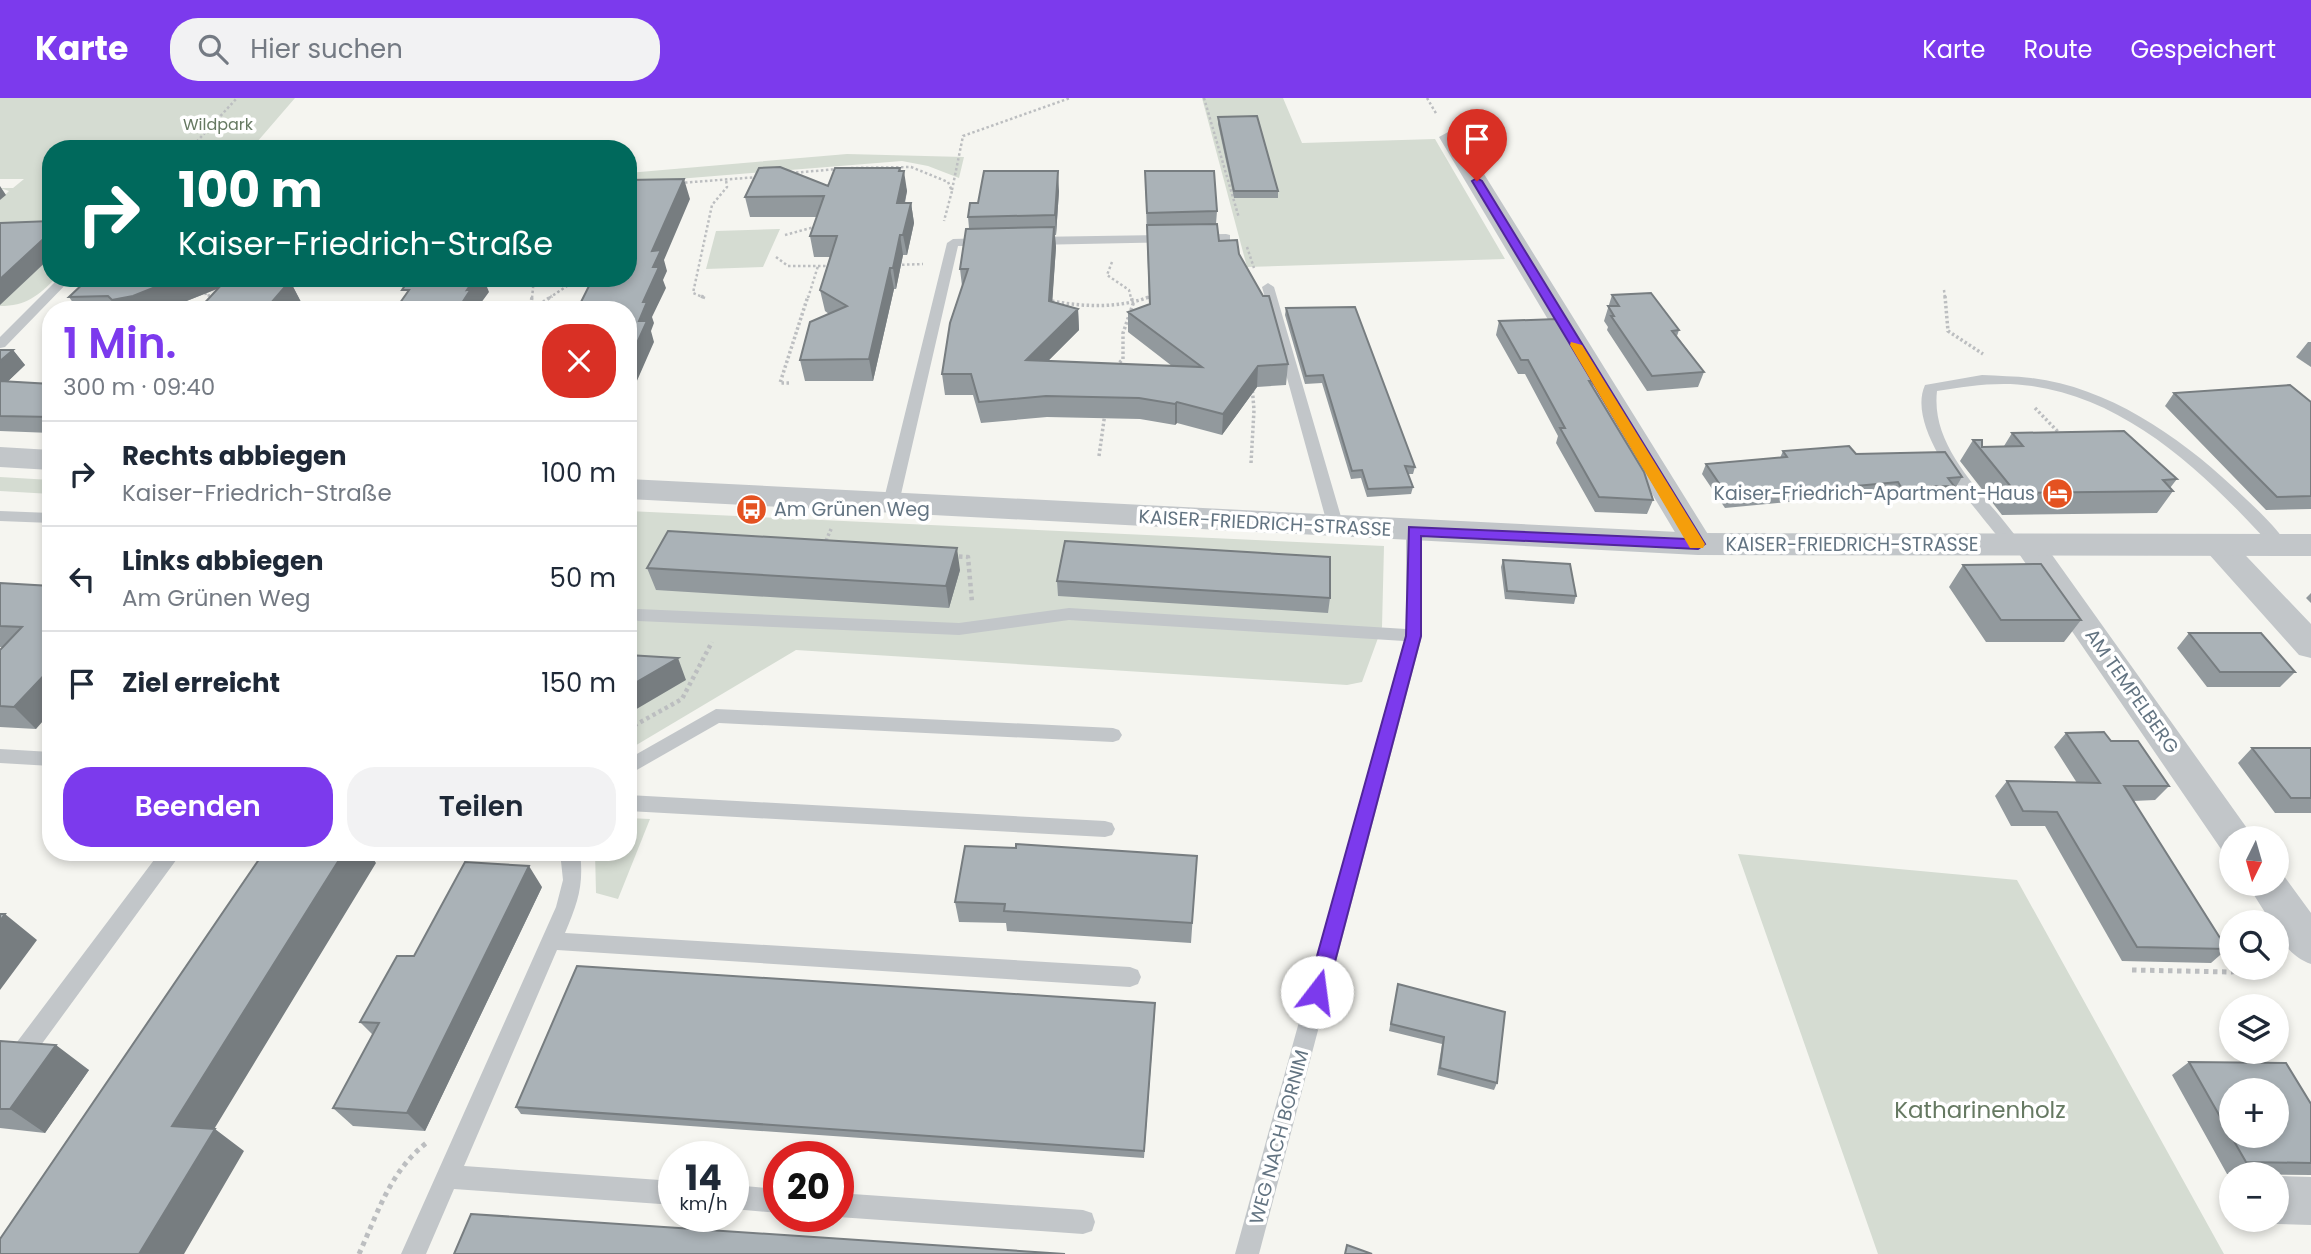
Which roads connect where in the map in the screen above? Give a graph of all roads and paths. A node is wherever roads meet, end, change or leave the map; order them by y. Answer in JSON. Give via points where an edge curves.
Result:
{"nodes":[{"id":1,"x":237,"y":98,"type":"edge"},
{"id":2,"x":1070,"y":98,"type":"edge"},
{"id":3,"x":1204,"y":98,"type":"edge"},
{"id":4,"x":1450,"y":137,"type":"dead end"},
{"id":5,"x":198,"y":140,"type":"edge"},
{"id":6,"x":788,"y":174,"type":"edge"},
{"id":7,"x":763,"y":176,"type":"edge"},
{"id":8,"x":726,"y":180,"type":"junction"},
{"id":9,"x":670,"y":184,"type":"edge"},
{"id":10,"x":952,"y":191,"type":"junction"},
{"id":11,"x":820,"y":226,"type":"edge"},
{"id":12,"x":1242,"y":228,"type":"dead end"},
{"id":13,"x":785,"y":234,"type":"dead end"},
{"id":14,"x":1226,"y":238,"type":"edge"},
{"id":15,"x":1112,"y":240,"type":"junction"},
{"id":16,"x":1246,"y":241,"type":"dead end"},
{"id":17,"x":953,"y":243,"type":"junction"},
{"id":18,"x":776,"y":257,"type":"dead end"},
{"id":19,"x":845,"y":265,"type":"edge"},
{"id":20,"x":886,"y":265,"type":"edge"},
{"id":21,"x":913,"y":265,"type":"dead end"},
{"id":22,"x":818,"y":266,"type":"junction"},
{"id":23,"x":57,"y":287,"type":"edge"},
{"id":24,"x":204,"y":287,"type":"edge"},
{"id":25,"x":566,"y":287,"type":"edge"},
{"id":26,"x":1268,"y":287,"type":"joint"},
{"id":27,"x":219,"y":293,"type":"edge"},
{"id":28,"x":1162,"y":294,"type":"edge"},
{"id":29,"x":195,"y":296,"type":"dead end"},
{"id":30,"x":206,"y":296,"type":"junction"},
{"id":31,"x":705,"y":298,"type":"dead end"},
{"id":32,"x":1034,"y":299,"type":"edge"},
{"id":33,"x":43,"y":301,"type":"edge"},
{"id":34,"x":545,"y":301,"type":"edge"},
{"id":35,"x":42,"y":302,"type":"edge"},
{"id":36,"x":1133,"y":304,"type":"junction"},
{"id":37,"x":0,"y":344,"type":"edge"},
{"id":38,"x":1118,"y":364,"type":"junction"},
{"id":39,"x":1105,"y":365,"type":"edge"},
{"id":40,"x":1128,"y":366,"type":"edge"},
{"id":41,"x":1113,"y":368,"type":"edge"},
{"id":42,"x":1246,"y":376,"type":"edge"},
{"id":43,"x":789,"y":383,"type":"dead end"},
{"id":44,"x":1106,"y":409,"type":"edge"},
{"id":45,"x":1099,"y":456,"type":"dead end"},
{"id":46,"x":0,"y":457,"type":"edge"},
{"id":47,"x":42,"y":459,"type":"edge"},
{"id":48,"x":1251,"y":463,"type":"dead end"},
{"id":49,"x":637,"y":489,"type":"edge"},
{"id":50,"x":891,"y":503,"type":"junction"},
{"id":51,"x":0,"y":516,"type":"edge"},
{"id":52,"x":42,"y":518,"type":"edge"},
{"id":53,"x":1336,"y":527,"type":"junction"},
{"id":54,"x":1414,"y":531,"type":"junction"},
{"id":55,"x":829,"y":534,"type":"dead end"},
{"id":56,"x":1698,"y":544,"type":"junction"},
{"id":57,"x":2021,"y":545,"type":"junction"},
{"id":58,"x":2218,"y":545,"type":"junction"},
{"id":59,"x":2296,"y":545,"type":"edge"},
{"id":60,"x":837,"y":549,"type":"edge"},
{"id":61,"x":943,"y":555,"type":"edge"},
{"id":62,"x":638,"y":615,"type":"dead end"},
{"id":63,"x":725,"y":618,"type":"junction"},
{"id":64,"x":975,"y":627,"type":"junction"},
{"id":65,"x":1414,"y":636,"type":"junction"},
{"id":66,"x":2311,"y":646,"type":"edge"},
{"id":67,"x":637,"y":724,"type":"edge"},
{"id":68,"x":1113,"y":735,"type":"dead end"},
{"id":69,"x":0,"y":756,"type":"edge"},
{"id":70,"x":42,"y":758,"type":"edge"},
{"id":71,"x":637,"y":763,"type":"edge"},
{"id":72,"x":637,"y":803,"type":"edge"},
{"id":73,"x":2226,"y":826,"type":"edge"},
{"id":74,"x":1105,"y":829,"type":"dead end"},
{"id":75,"x":165,"y":861,"type":"edge"},
{"id":76,"x":571,"y":861,"type":"edge"},
{"id":77,"x":2272,"y":896,"type":"edge"},
{"id":78,"x":551,"y":941,"type":"junction"},
{"id":79,"x":2300,"y":957,"type":"edge"},
{"id":80,"x":2132,"y":970,"type":"dead end"},
{"id":81,"x":1130,"y":977,"type":"dead end"},
{"id":82,"x":25,"y":1049,"type":"edge"},
{"id":83,"x":473,"y":1118,"type":"junction"},
{"id":84,"x":447,"y":1177,"type":"junction"},
{"id":85,"x":658,"y":1192,"type":"edge"},
{"id":86,"x":2289,"y":1200,"type":"edge"},
{"id":87,"x":2311,"y":1201,"type":"edge"},
{"id":88,"x":854,"y":1206,"type":"edge"},
{"id":89,"x":1083,"y":1222,"type":"dead end"},
{"id":90,"x":359,"y":1254,"type":"edge"},
{"id":91,"x":412,"y":1254,"type":"edge"},
{"id":92,"x":1247,"y":1254,"type":"edge"}],
"edges":[{"from":1,"to":5,"type":"path"},
{"from":2,"to":10,"type":"path","via":[[963,136]]},
{"from":3,"to":12,"type":"path"},
{"from":4,"to":56,"type":"street"},
{"from":6,"to":10,"type":"path","via":[[911,167],[948,182]]},
{"from":7,"to":8,"type":"path"},
{"from":8,"to":9,"type":"path"},
{"from":8,"to":31,"type":"path","via":[[727,187],[712,205],[693,293]]},
{"from":10,"to":17,"type":"path","via":[[939,238]]},
{"from":11,"to":13,"type":"path"},
{"from":14,"to":15,"type":"lane"},
{"from":15,"to":17,"type":"lane"},
{"from":15,"to":36,"type":"path","via":[[1107,275],[1129,290]]},
{"from":16,"to":26,"type":"path","via":[[1260,288]]},
{"from":17,"to":50,"type":"lane"},
{"from":18,"to":22,"type":"path","via":[[788,266]]},
{"from":19,"to":22,"type":"path"},
{"from":20,"to":21,"type":"path"},
{"from":22,"to":43,"type":"path","via":[[780,383]]},
{"from":23,"to":33,"type":"lane"},
{"from":24,"to":30,"type":"path"},
{"from":25,"to":34,"type":"path"},
{"from":26,"to":53,"type":"lane"},
{"from":27,"to":30,"type":"path"},
{"from":28,"to":36,"type":"path"},
{"from":29,"to":30,"type":"path"},
{"from":32,"to":36,"type":"path"},
{"from":35,"to":37,"type":"lane"},
{"from":36,"to":38,"type":"path","via":[[1123,332],[1123,359]]},
{"from":38,"to":39,"type":"path"},
{"from":38,"to":40,"type":"path"},
{"from":38,"to":41,"type":"path"},
{"from":42,"to":48,"type":"path","via":[[1256,393]]},
{"from":44,"to":45,"type":"path"},
{"from":46,"to":47,"type":"street"},
{"from":49,"to":50,"type":"street","name":"KAISER-FRIEDRICH-STRASSE"},
{"from":50,"to":53,"type":"street","name":"KAISER-FRIEDRICH-STRASSE"},
{"from":51,"to":52,"type":"lane"},
{"from":53,"to":54,"type":"street","name":"KAISER-FRIEDRICH-STRASSE"},
{"from":54,"to":56,"type":"street","name":"KAISER-FRIEDRICH-STRASSE"},
{"from":54,"to":65,"type":"lane","name":"WEG NACH BORNIM"},
{"from":55,"to":60,"type":"path","via":[[823,548]]},
{"from":56,"to":57,"type":"street","name":"KAISER-FRIEDRICH-STRASSE"},
{"from":57,"to":58,"type":"street","name":"KAISER-FRIEDRICH-STRASSE"},
{"from":57,"to":59,"type":"lane","via":[[1943,453],[1926,398],[1930,388],[2016,379],[2050,383],[2087,395],[2212,474]]},
{"from":57,"to":73,"type":"street","name":"AM TEMPELBERG"},
{"from":58,"to":59,"type":"street","name":"KAISER-FRIEDRICH-STRASSE"},
{"from":58,"to":66,"type":"street"},
{"from":61,"to":64,"type":"path","via":[[968,557]]},
{"from":62,"to":63,"type":"lane"},
{"from":63,"to":64,"type":"lane"},
{"from":63,"to":67,"type":"path","via":[[682,699]]},
{"from":64,"to":65,"type":"lane","via":[[1069,614]]},
{"from":65,"to":92,"type":"lane","name":"WEG NACH BORNIM"},
{"from":68,"to":71,"type":"lane","via":[[716,716]]},
{"from":69,"to":70,"type":"lane"},
{"from":72,"to":74,"type":"lane"},
{"from":75,"to":82,"type":"lane"},
{"from":76,"to":78,"type":"lane","via":[[573,880]]},
{"from":77,"to":79,"type":"street"},
{"from":78,"to":81,"type":"lane"},
{"from":78,"to":83,"type":"lane"},
{"from":79,"to":80,"type":"path","via":[[2231,972]]},
{"from":83,"to":84,"type":"lane"},
{"from":83,"to":90,"type":"path","via":[[411,1152]]},
{"from":84,"to":85,"type":"lane"},
{"from":84,"to":91,"type":"lane"},
{"from":86,"to":87,"type":"street"},
{"from":88,"to":89,"type":"lane"}]}
